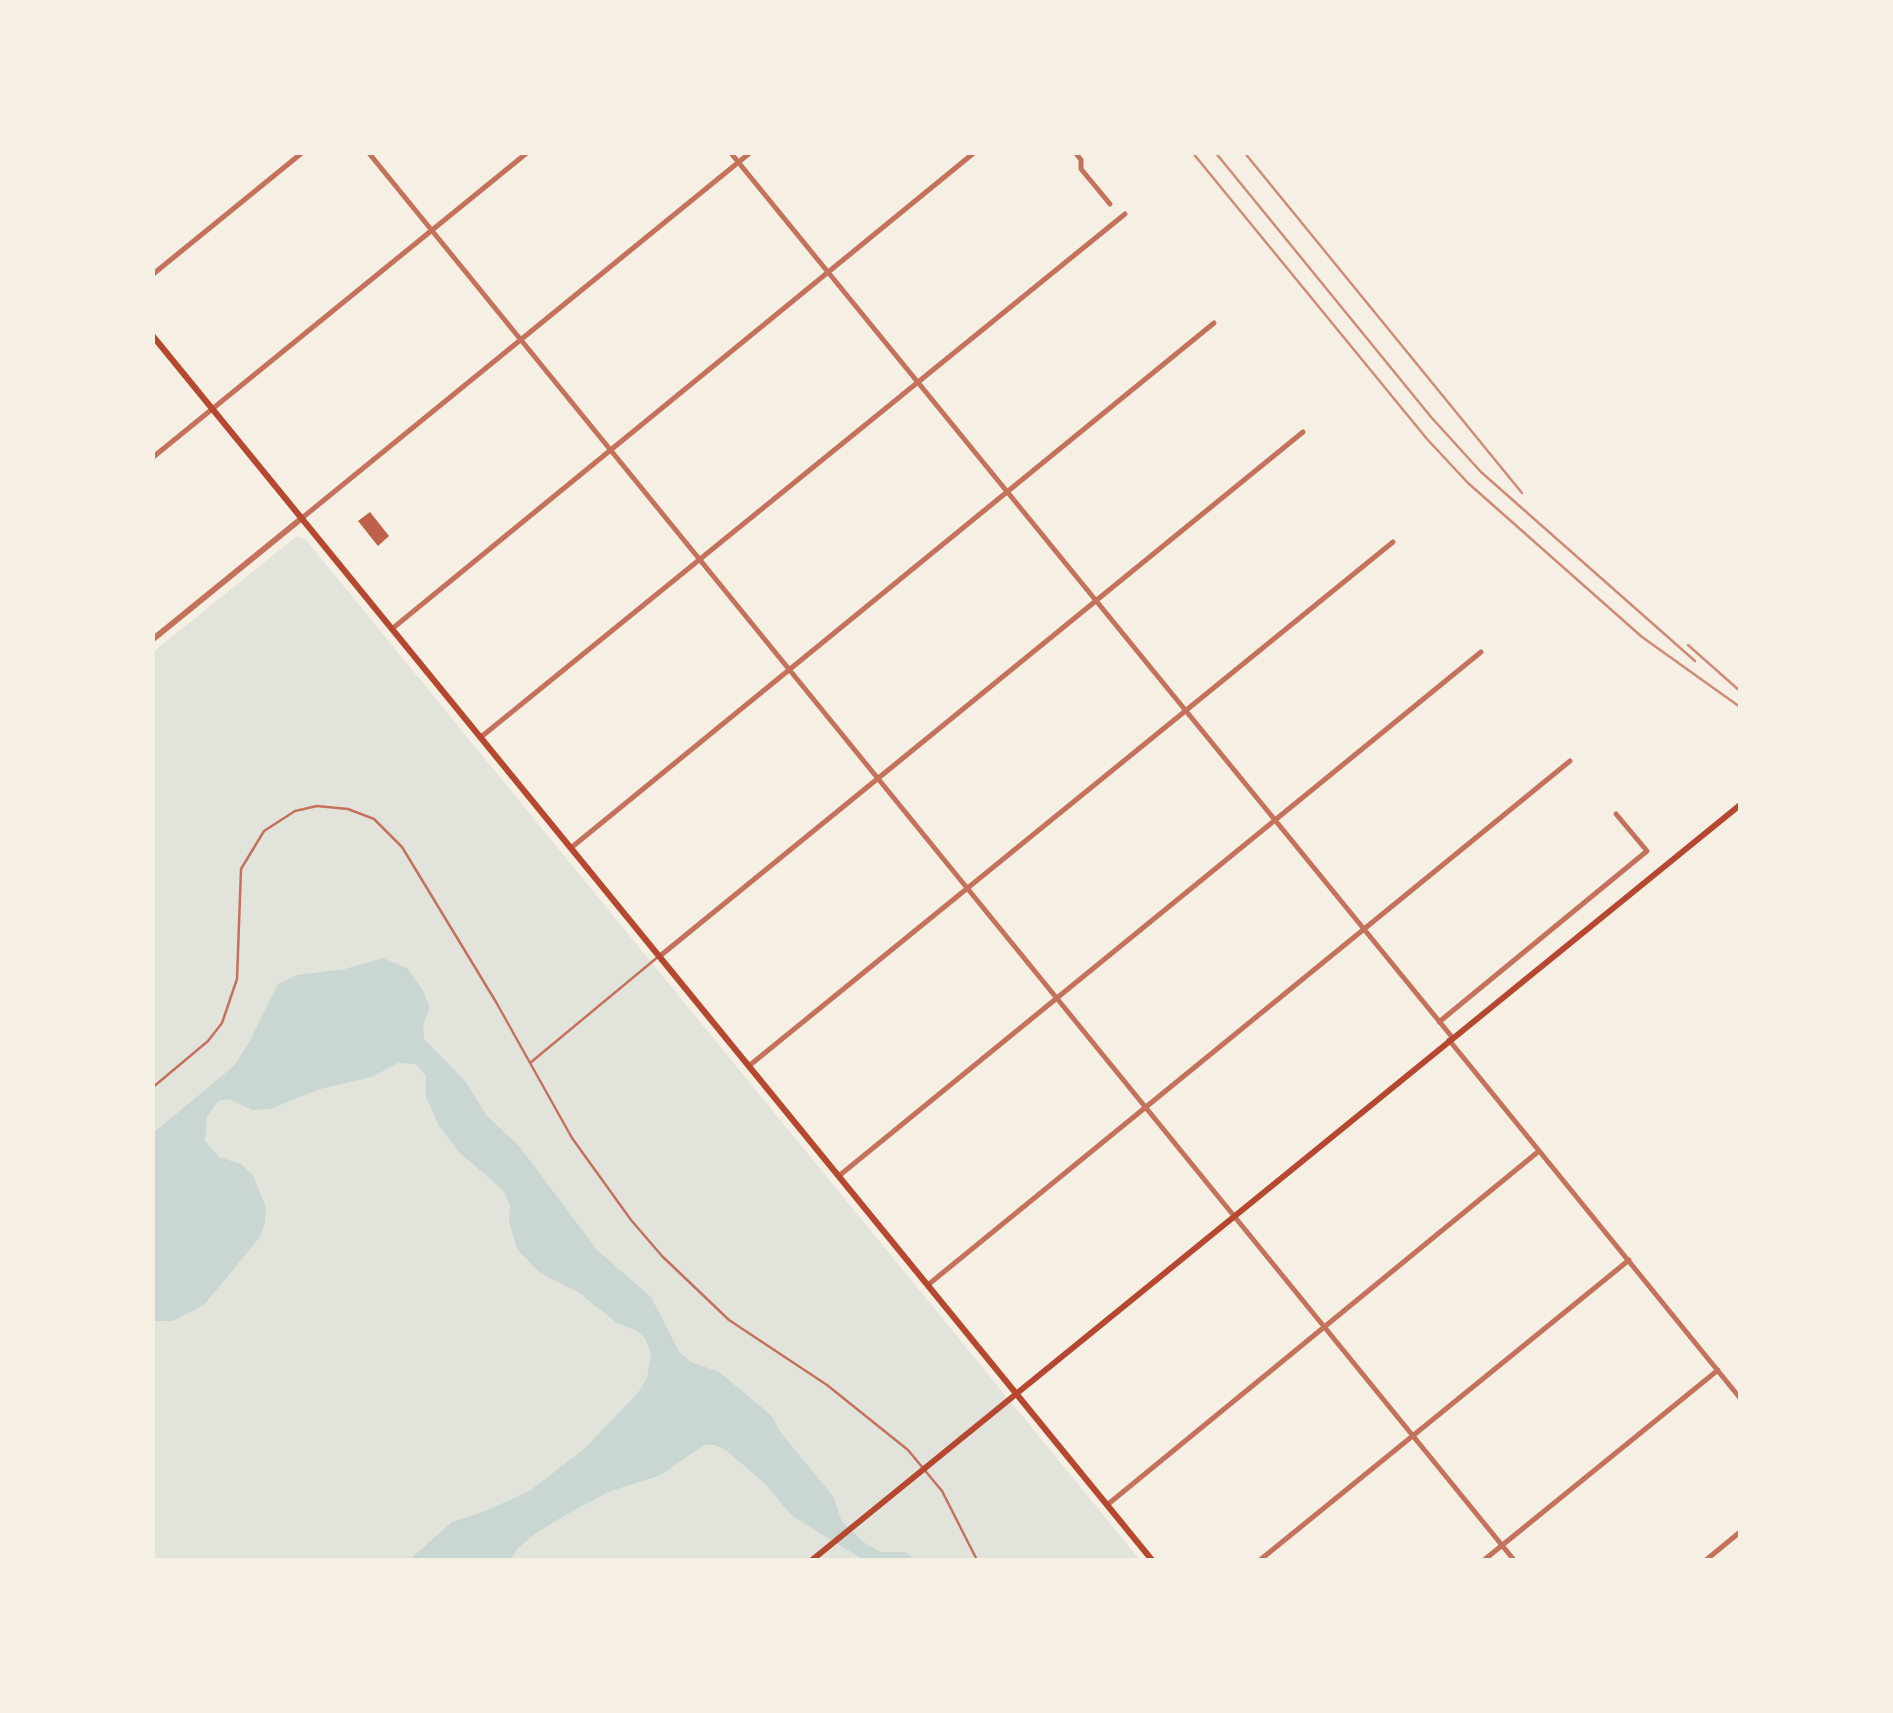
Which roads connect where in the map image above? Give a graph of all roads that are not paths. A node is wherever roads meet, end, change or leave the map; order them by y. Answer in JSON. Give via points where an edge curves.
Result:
{"nodes":[{"id":1,"x":304,"y":152,"type":"edge"},
{"id":2,"x":368,"y":152,"type":"edge"},
{"id":3,"x":528,"y":152,"type":"edge"},
{"id":4,"x":730,"y":152,"type":"edge"},
{"id":5,"x":751,"y":152,"type":"edge"},
{"id":6,"x":975,"y":152,"type":"edge"},
{"id":7,"x":1075,"y":152,"type":"edge"},
{"id":8,"x":738,"y":163,"type":"junction"},
{"id":9,"x":1110,"y":204,"type":"dead end"},
{"id":10,"x":1125,"y":214,"type":"dead end"},
{"id":11,"x":432,"y":231,"type":"junction"},
{"id":12,"x":828,"y":273,"type":"junction"},
{"id":13,"x":152,"y":275,"type":"edge"},
{"id":14,"x":1214,"y":322,"type":"dead end"},
{"id":15,"x":152,"y":335,"type":"edge"},
{"id":16,"x":521,"y":340,"type":"junction"},
{"id":17,"x":917,"y":382,"type":"junction"},
{"id":18,"x":213,"y":409,"type":"junction"},
{"id":19,"x":1303,"y":432,"type":"dead end"},
{"id":20,"x":611,"y":450,"type":"junction"},
{"id":21,"x":152,"y":458,"type":"edge"},
{"id":22,"x":1006,"y":492,"type":"junction"},
{"id":23,"x":302,"y":518,"type":"junction"},
{"id":24,"x":1393,"y":542,"type":"dead end"},
{"id":25,"x":700,"y":560,"type":"junction"},
{"id":26,"x":1095,"y":600,"type":"junction"},
{"id":27,"x":393,"y":628,"type":"junction"},
{"id":28,"x":152,"y":640,"type":"edge"},
{"id":29,"x":1481,"y":652,"type":"dead end"},
{"id":30,"x":790,"y":669,"type":"junction"},
{"id":31,"x":1185,"y":710,"type":"junction"},
{"id":32,"x":481,"y":737,"type":"junction"},
{"id":33,"x":1570,"y":761,"type":"dead end"},
{"id":34,"x":878,"y":778,"type":"junction"},
{"id":35,"x":1740,"y":805,"type":"edge"},
{"id":36,"x":1616,"y":814,"type":"dead end"},
{"id":37,"x":1275,"y":820,"type":"junction"},
{"id":38,"x":572,"y":847,"type":"junction"},
{"id":39,"x":968,"y":887,"type":"junction"},
{"id":40,"x":1364,"y":929,"type":"junction"},
{"id":41,"x":660,"y":956,"type":"junction"},
{"id":42,"x":1058,"y":998,"type":"junction"},
{"id":43,"x":1439,"y":1022,"type":"junction"},
{"id":44,"x":1450,"y":1038,"type":"junction"},
{"id":45,"x":529,"y":1064,"type":"junction"},
{"id":46,"x":750,"y":1065,"type":"junction"},
{"id":47,"x":152,"y":1088,"type":"edge"},
{"id":48,"x":1146,"y":1106,"type":"junction"},
{"id":49,"x":1540,"y":1151,"type":"junction"},
{"id":50,"x":840,"y":1175,"type":"junction"},
{"id":51,"x":1235,"y":1215,"type":"junction"},
{"id":52,"x":1629,"y":1260,"type":"junction"},
{"id":53,"x":929,"y":1284,"type":"junction"},
{"id":54,"x":1325,"y":1326,"type":"junction"},
{"id":55,"x":1718,"y":1370,"type":"junction"},
{"id":56,"x":1017,"y":1394,"type":"junction"},
{"id":57,"x":1740,"y":1398,"type":"edge"},
{"id":58,"x":1414,"y":1436,"type":"junction"},
{"id":59,"x":924,"y":1468,"type":"junction"},
{"id":60,"x":1107,"y":1505,"type":"junction"},
{"id":61,"x":1740,"y":1532,"type":"edge"},
{"id":62,"x":1502,"y":1546,"type":"junction"},
{"id":63,"x":812,"y":1560,"type":"edge"},
{"id":64,"x":976,"y":1560,"type":"edge"},
{"id":65,"x":1152,"y":1560,"type":"edge"},
{"id":66,"x":1260,"y":1560,"type":"edge"},
{"id":67,"x":1484,"y":1560,"type":"edge"},
{"id":68,"x":1514,"y":1560,"type":"edge"},
{"id":69,"x":1706,"y":1560,"type":"edge"}],
"edges":[{"from":1,"to":13,"type":"street"},
{"from":2,"to":11,"type":"street"},
{"from":3,"to":11,"type":"street"},
{"from":4,"to":8,"type":"street"},
{"from":5,"to":8,"type":"street"},
{"from":6,"to":12,"type":"street"},
{"from":7,"to":9,"type":"street"},
{"from":8,"to":12,"type":"street"},
{"from":8,"to":16,"type":"street"},
{"from":10,"to":17,"type":"street"},
{"from":11,"to":16,"type":"street"},
{"from":11,"to":18,"type":"street"},
{"from":12,"to":17,"type":"street"},
{"from":12,"to":20,"type":"street"},
{"from":14,"to":22,"type":"street"},
{"from":15,"to":18,"type":"main road"},
{"from":16,"to":20,"type":"street"},
{"from":16,"to":23,"type":"street"},
{"from":17,"to":22,"type":"street"},
{"from":17,"to":25,"type":"street"},
{"from":18,"to":21,"type":"street"},
{"from":18,"to":23,"type":"main road"},
{"from":19,"to":26,"type":"street"},
{"from":20,"to":25,"type":"street"},
{"from":20,"to":27,"type":"street"},
{"from":22,"to":26,"type":"street"},
{"from":22,"to":30,"type":"street"},
{"from":23,"to":27,"type":"main road"},
{"from":23,"to":28,"type":"street"},
{"from":24,"to":31,"type":"street"},
{"from":25,"to":30,"type":"street"},
{"from":25,"to":32,"type":"street"},
{"from":26,"to":31,"type":"street"},
{"from":26,"to":34,"type":"street"},
{"from":27,"to":32,"type":"main road"},
{"from":29,"to":37,"type":"street"},
{"from":30,"to":34,"type":"street"},
{"from":30,"to":38,"type":"street"},
{"from":31,"to":37,"type":"street"},
{"from":31,"to":39,"type":"street"},
{"from":32,"to":38,"type":"main road"},
{"from":33,"to":40,"type":"street"},
{"from":34,"to":39,"type":"street"},
{"from":34,"to":41,"type":"street"},
{"from":35,"to":44,"type":"main road"},
{"from":36,"to":43,"type":"street","via":[[1647,851]]},
{"from":37,"to":40,"type":"street"},
{"from":37,"to":42,"type":"street"},
{"from":38,"to":41,"type":"main road"},
{"from":39,"to":42,"type":"street"},
{"from":39,"to":46,"type":"street"},
{"from":40,"to":43,"type":"street"},
{"from":40,"to":48,"type":"street"},
{"from":41,"to":45,"type":"lane"},
{"from":41,"to":46,"type":"main road"},
{"from":42,"to":48,"type":"street"},
{"from":42,"to":50,"type":"street"},
{"from":43,"to":44,"type":"street"},
{"from":44,"to":49,"type":"street"},
{"from":44,"to":51,"type":"main road"},
{"from":45,"to":47,"type":"lane","via":[[402,846],[374,819],[317,806],[276,822],[246,856],[231,1002],[208,1041]]},
{"from":45,"to":59,"type":"lane","via":[[572,1138],[662,1256],[729,1320],[862,1411]]},
{"from":46,"to":50,"type":"main road"},
{"from":48,"to":51,"type":"street"},
{"from":48,"to":53,"type":"street"},
{"from":49,"to":52,"type":"street"},
{"from":49,"to":54,"type":"street"},
{"from":50,"to":53,"type":"main road"},
{"from":51,"to":54,"type":"street"},
{"from":51,"to":56,"type":"main road"},
{"from":52,"to":55,"type":"street"},
{"from":52,"to":58,"type":"street"},
{"from":53,"to":56,"type":"main road"},
{"from":54,"to":58,"type":"street"},
{"from":54,"to":60,"type":"street"},
{"from":55,"to":57,"type":"street"},
{"from":55,"to":62,"type":"street"},
{"from":56,"to":59,"type":"main road"},
{"from":56,"to":60,"type":"main road"},
{"from":58,"to":62,"type":"street"},
{"from":58,"to":66,"type":"street"},
{"from":59,"to":63,"type":"main road"},
{"from":59,"to":64,"type":"lane"},
{"from":60,"to":65,"type":"main road"},
{"from":61,"to":69,"type":"street"},
{"from":62,"to":67,"type":"street"},
{"from":62,"to":68,"type":"street"}]}
